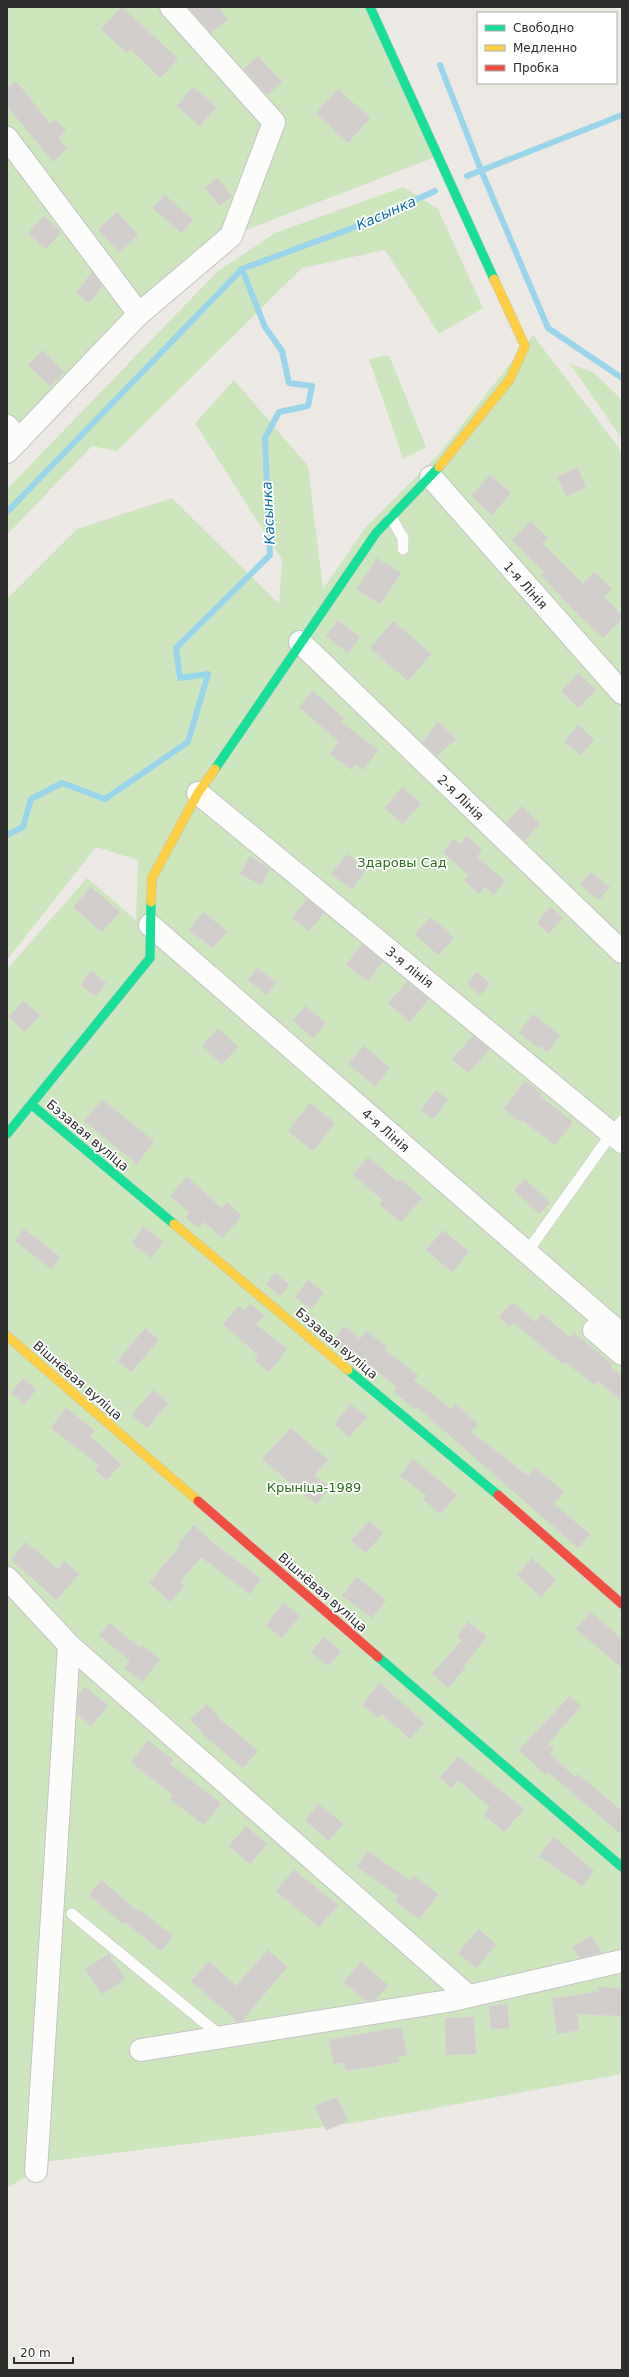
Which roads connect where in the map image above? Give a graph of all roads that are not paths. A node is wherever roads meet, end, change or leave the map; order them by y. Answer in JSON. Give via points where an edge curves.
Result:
{"nodes":[{"id":1,"x":171,"y":7,"type":"edge"},
{"id":2,"x":370,"y":7,"type":"edge"},
{"id":3,"x":7,"y":138,"type":"edge"},
{"id":4,"x":139,"y":314,"type":"junction"},
{"id":5,"x":11,"y":439,"type":"edge"},
{"id":6,"x":430,"y":477,"type":"junction"},
{"id":7,"x":391,"y":518,"type":"junction"},
{"id":8,"x":403,"y":549,"type":"dead end"},
{"id":9,"x":300,"y":642,"type":"junction"},
{"id":10,"x":622,"y":692,"type":"edge"},
{"id":11,"x":198,"y":793,"type":"junction"},
{"id":12,"x":150,"y":926,"type":"junction"},
{"id":13,"x":622,"y":952,"type":"edge"},
{"id":14,"x":296,"y":1052,"type":"junction"},
{"id":15,"x":32,"y":1105,"type":"junction"},
{"id":16,"x":619,"y":1132,"type":"edge"},
{"id":17,"x":7,"y":1134,"type":"edge"},
{"id":18,"x":527,"y":1252,"type":"junction"},
{"id":19,"x":622,"y":1335,"type":"edge"},
{"id":20,"x":7,"y":1336,"type":"edge"},
{"id":21,"x":622,"y":1354,"type":"edge"},
{"id":22,"x":7,"y":1578,"type":"edge"},
{"id":23,"x":622,"y":1604,"type":"edge"},
{"id":24,"x":69,"y":1645,"type":"junction"},
{"id":25,"x":622,"y":1868,"type":"edge"},
{"id":26,"x":72,"y":1914,"type":"dead end"},
{"id":27,"x":622,"y":1962,"type":"edge"},
{"id":28,"x":467,"y":1995,"type":"junction"},
{"id":29,"x":222,"y":2037,"type":"junction"},
{"id":30,"x":141,"y":2050,"type":"dead end"},
{"id":31,"x":36,"y":2171,"type":"dead end"}],
"edges":[{"from":1,"to":4,"type":"street","via":[[274,122],[231,236]]},
{"from":2,"to":6,"type":"street","via":[[525,346],[510,379]]},
{"from":3,"to":4,"type":"street"},
{"from":4,"to":5,"type":"street"},
{"from":6,"to":7,"type":"street"},
{"from":6,"to":10,"type":"street","name":"1-я Лінія"},
{"from":7,"to":8,"type":"lane","via":[[403,538]]},
{"from":7,"to":9,"type":"street","via":[[376,533]]},
{"from":9,"to":11,"type":"street"},
{"from":9,"to":13,"type":"street","name":"2-я Лінія"},
{"from":11,"to":12,"type":"street","via":[[152,878]]},
{"from":11,"to":16,"type":"street","name":"3-я лінія"},
{"from":12,"to":14,"type":"street","name":"4-я Лінія"},
{"from":12,"to":15,"type":"street","via":[[150,958]]},
{"from":14,"to":18,"type":"street","name":"4-я Лінія"},
{"from":14,"to":21,"type":"street","via":[[331,1100]]},
{"from":15,"to":17,"type":"street"},
{"from":15,"to":23,"type":"street","name":"Бэзавая вуліца","via":[[517,1511]]},
{"from":16,"to":18,"type":"lane"},
{"from":18,"to":19,"type":"street","name":"4-я Лінія"},
{"from":20,"to":25,"type":"street","name":"Вішнёвая вуліца"},
{"from":22,"to":24,"type":"street"},
{"from":24,"to":28,"type":"street"},
{"from":24,"to":31,"type":"street"},
{"from":26,"to":29,"type":"lane"},
{"from":27,"to":28,"type":"street"},
{"from":28,"to":29,"type":"street","via":[[448,2001]]},
{"from":29,"to":30,"type":"street"}]}
